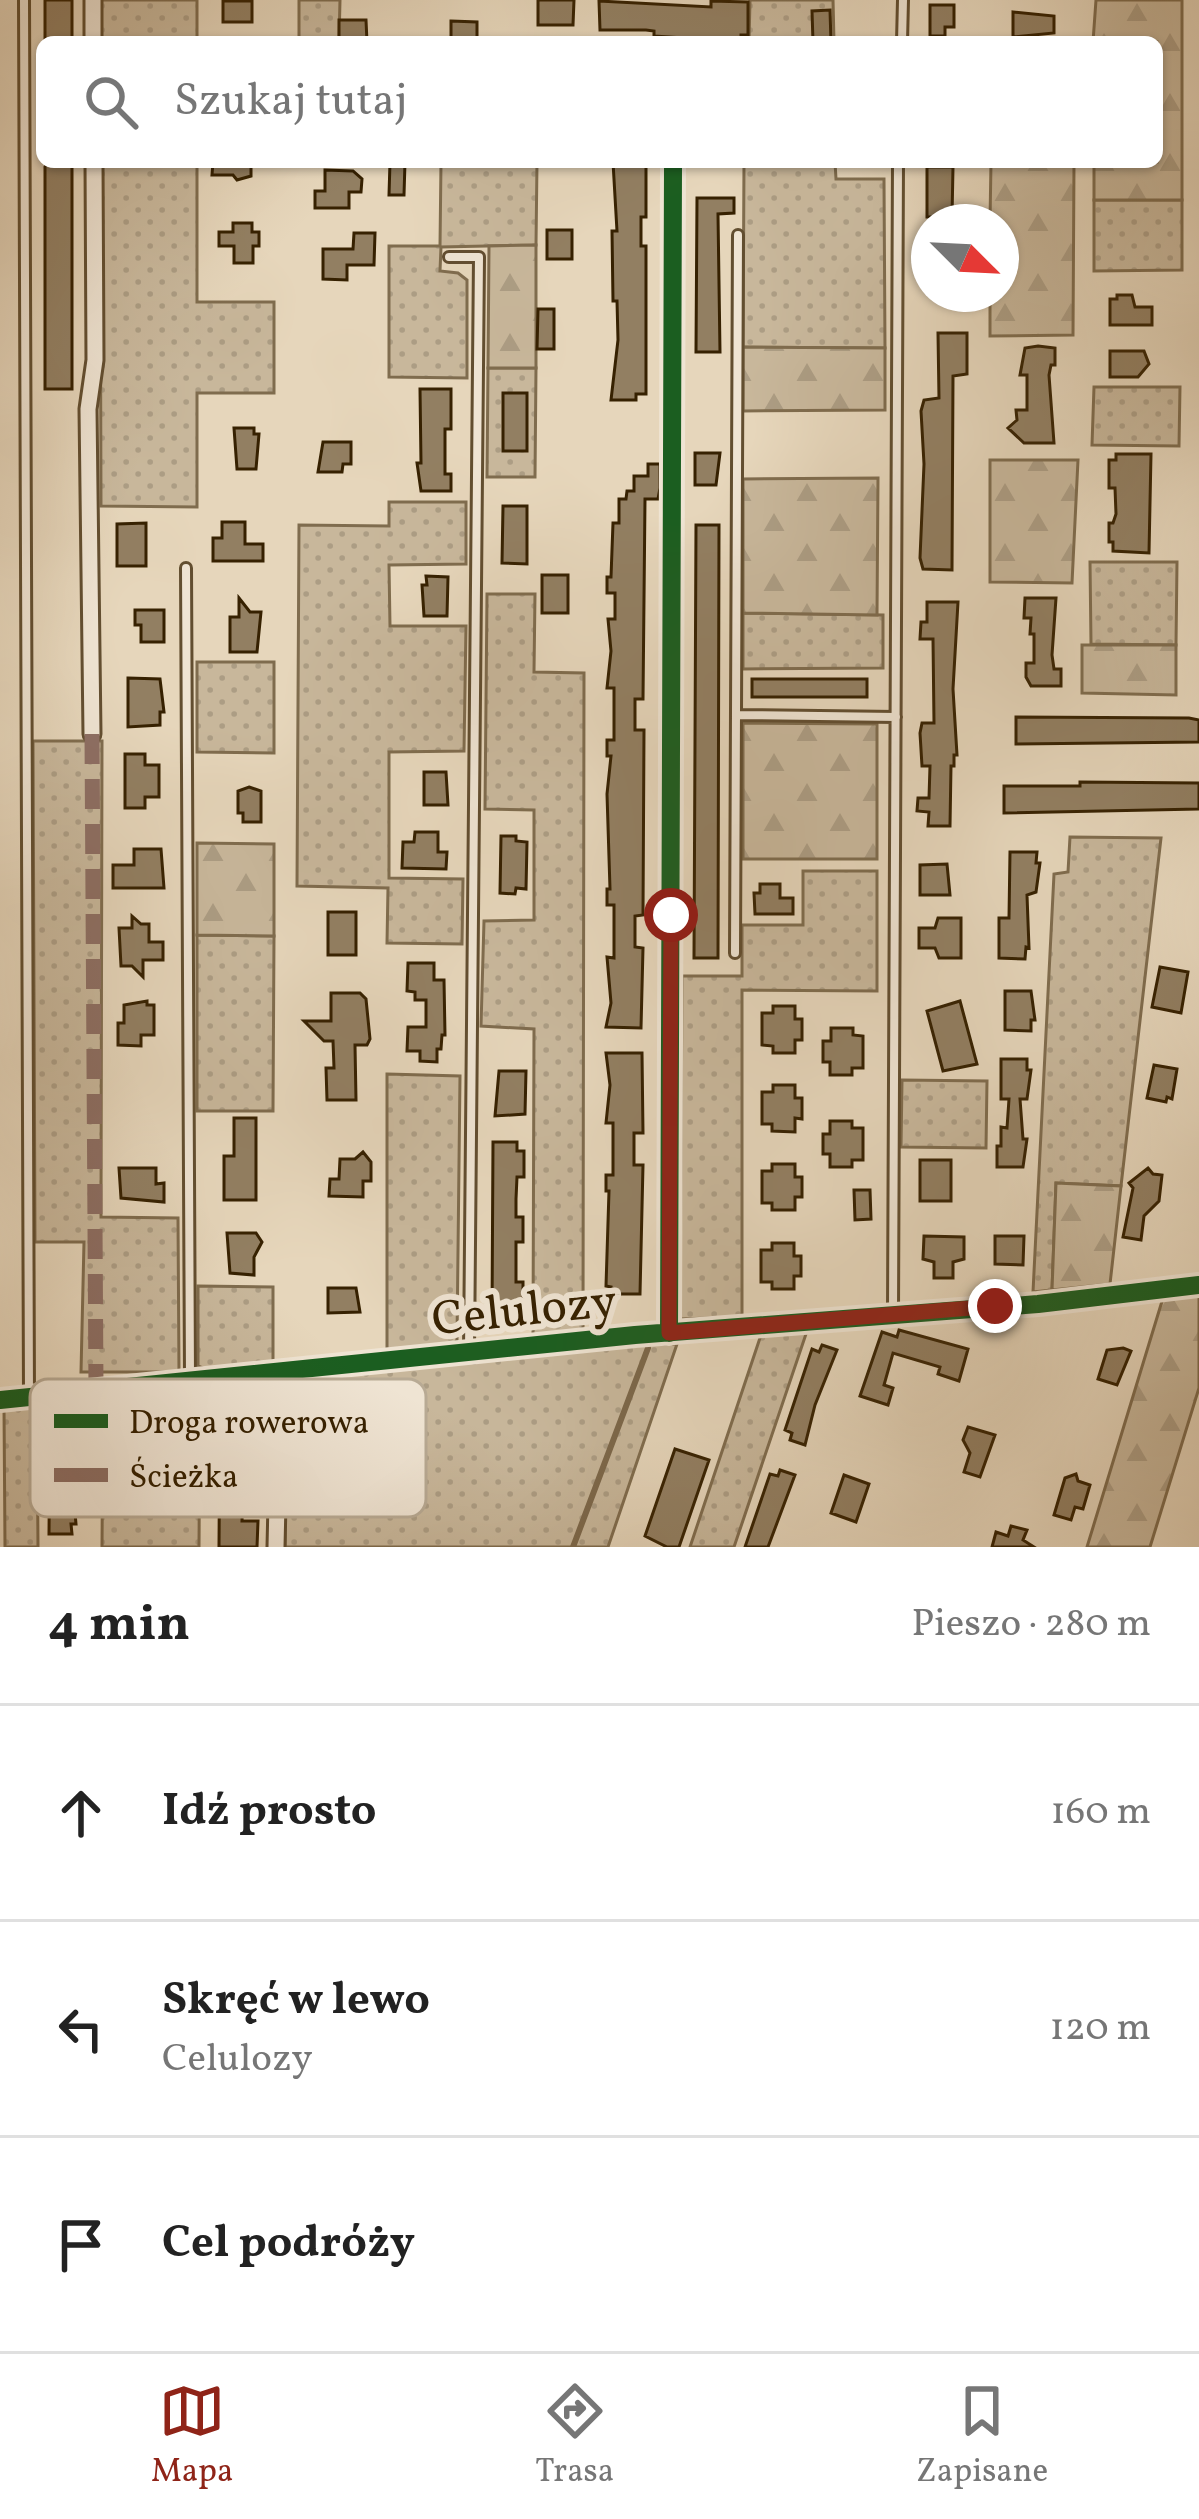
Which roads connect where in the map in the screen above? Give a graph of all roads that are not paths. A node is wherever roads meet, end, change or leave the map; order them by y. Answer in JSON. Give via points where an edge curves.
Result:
{"nodes":[{"id":1,"x":24,"y":0,"type":"edge"},
{"id":2,"x":92,"y":0,"type":"edge"},
{"id":3,"x":903,"y":0,"type":"edge"},
{"id":4,"x":93,"y":36,"type":"edge"},
{"id":5,"x":902,"y":36,"type":"edge"},
{"id":6,"x":94,"y":168,"type":"edge"},
{"id":7,"x":673,"y":168,"type":"dead end"},
{"id":8,"x":898,"y":168,"type":"edge"},
{"id":9,"x":738,"y":236,"type":"dead end"},
{"id":10,"x":449,"y":257,"type":"dead end"},
{"id":11,"x":186,"y":568,"type":"dead end"},
{"id":12,"x":736,"y":716,"type":"junction"},
{"id":13,"x":896,"y":717,"type":"junction"},
{"id":14,"x":92,"y":734,"type":"dead end"},
{"id":15,"x":735,"y":953,"type":"dead end"},
{"id":16,"x":1199,"y":1285,"type":"edge"},
{"id":17,"x":893,"y":1312,"type":"junction"},
{"id":18,"x":662,"y":1334,"type":"junction"},
{"id":19,"x":469,"y":1354,"type":"junction"},
{"id":20,"x":280,"y":1372,"type":"junction"},
{"id":21,"x":190,"y":1379,"type":"joint"},
{"id":22,"x":280,"y":1379,"type":"edge"},
{"id":23,"x":29,"y":1398,"type":"joint"},
{"id":24,"x":0,"y":1400,"type":"edge"},
{"id":25,"x":277,"y":1517,"type":"edge"},
{"id":26,"x":276,"y":1547,"type":"edge"}],
"edges":[{"from":1,"to":23,"type":"lane"},
{"from":2,"to":4,"type":"street"},
{"from":3,"to":5,"type":"lane"},
{"from":6,"to":14,"type":"street"},
{"from":7,"to":18,"type":"street"},
{"from":8,"to":13,"type":"lane"},
{"from":9,"to":12,"type":"lane"},
{"from":10,"to":19,"type":"lane","via":[[479,257]]},
{"from":11,"to":21,"type":"lane"},
{"from":12,"to":13,"type":"lane"},
{"from":12,"to":15,"type":"lane"},
{"from":13,"to":17,"type":"lane"},
{"from":16,"to":17,"type":"street","name":"Celulozy"},
{"from":17,"to":18,"type":"street","name":"Celulozy"},
{"from":18,"to":19,"type":"street","name":"Celulozy"},
{"from":19,"to":20,"type":"street","name":"Celulozy"},
{"from":20,"to":21,"type":"street","name":"Celulozy"},
{"from":20,"to":22,"type":"street"},
{"from":23,"to":24,"type":"street","name":"Celulozy"},
{"from":25,"to":26,"type":"street"}]}
